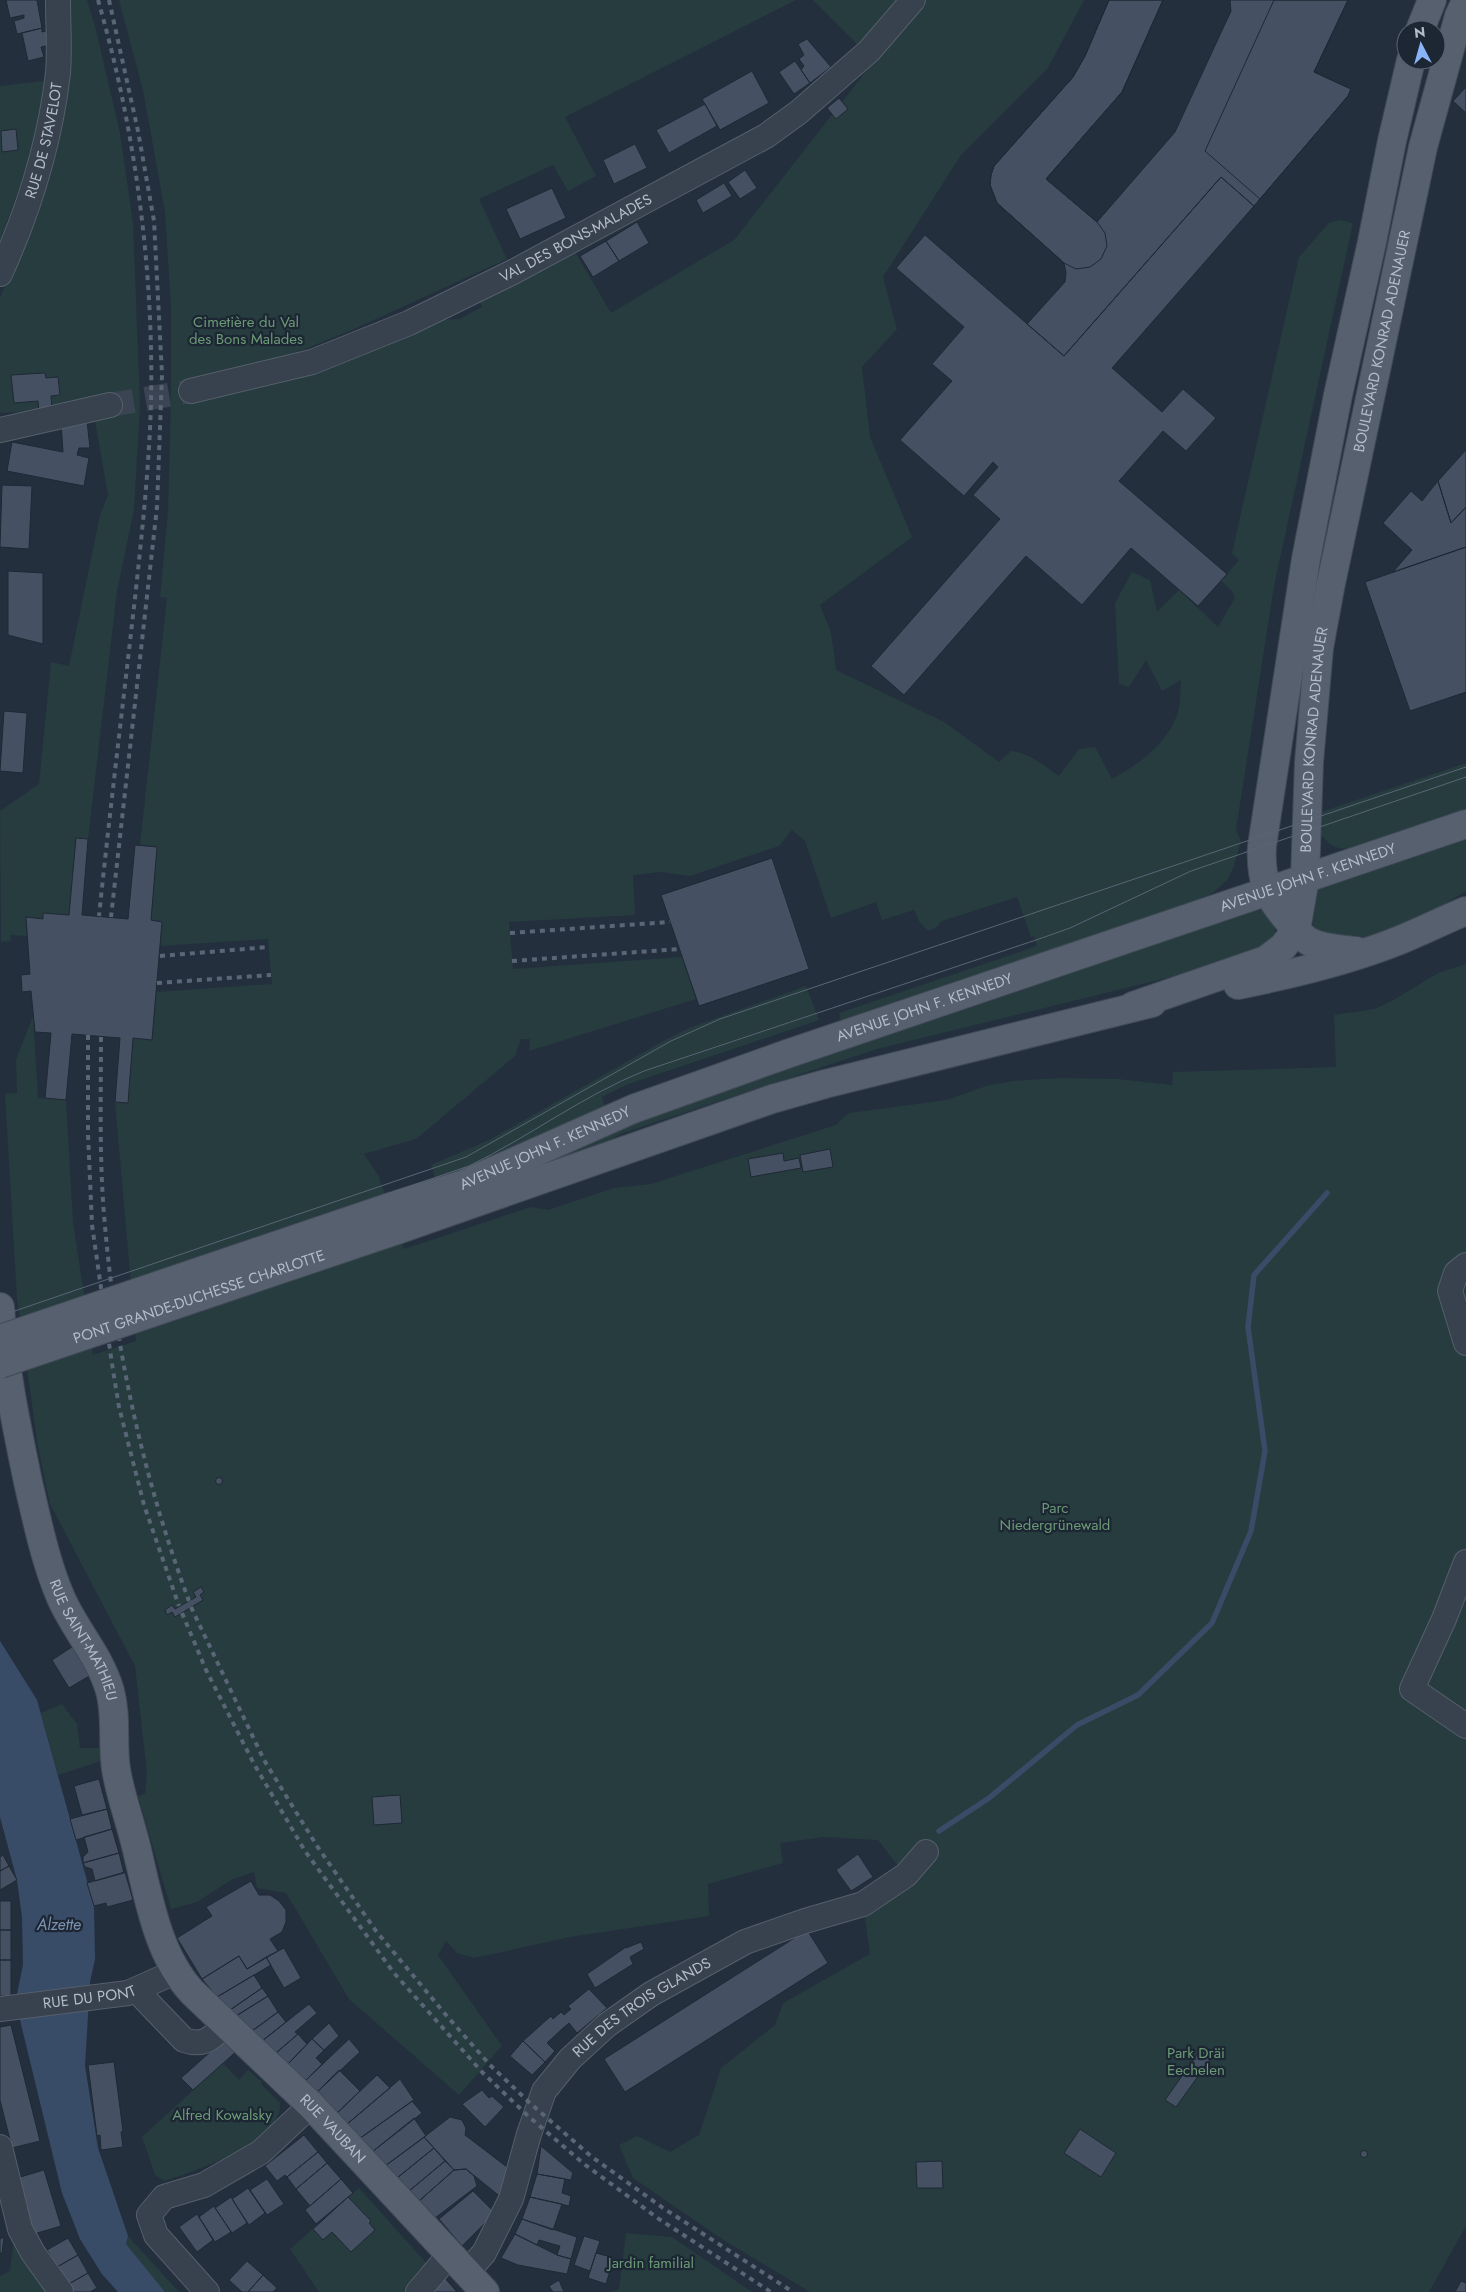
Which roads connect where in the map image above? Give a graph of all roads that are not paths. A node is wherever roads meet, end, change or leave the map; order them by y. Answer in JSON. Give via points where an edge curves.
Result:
{"nodes":[{"id":1,"x":58,"y":0,"type":"edge"},
{"id":2,"x":913,"y":0,"type":"edge"},
{"id":3,"x":1432,"y":0,"type":"edge"},
{"id":4,"x":1466,"y":1,"type":"edge"},
{"id":5,"x":1424,"y":20,"type":"edge"},
{"id":6,"x":1409,"y":70,"type":"edge"},
{"id":7,"x":0,"y":274,"type":"edge"},
{"id":8,"x":191,"y":391,"type":"tunnel mouth"},
{"id":9,"x":110,"y":405,"type":"tunnel mouth"},
{"id":10,"x":0,"y":430,"type":"edge"},
{"id":11,"x":1466,"y":824,"type":"edge"},
{"id":12,"x":1305,"y":878,"type":"junction"},
{"id":13,"x":1267,"y":891,"type":"junction"},
{"id":14,"x":1466,"y":911,"type":"edge"},
{"id":15,"x":1296,"y":930,"type":"junction"},
{"id":16,"x":1365,"y":952,"type":"junction"},
{"id":17,"x":1133,"y":1006,"type":"junction"},
{"id":18,"x":394,"y":1219,"type":"junction"},
{"id":19,"x":1466,"y":1265,"type":"edge"},
{"id":20,"x":0,"y":1307,"type":"edge"},
{"id":21,"x":0,"y":1339,"type":"edge"},
{"id":22,"x":1466,"y":1344,"type":"edge"},
{"id":23,"x":0,"y":1364,"type":"edge"},
{"id":24,"x":1466,"y":1562,"type":"edge"},
{"id":25,"x":1466,"y":1726,"type":"edge"},
{"id":26,"x":926,"y":1852,"type":"dead end"},
{"id":27,"x":175,"y":1972,"type":"junction"},
{"id":28,"x":136,"y":1990,"type":"junction"},
{"id":29,"x":9,"y":2007,"type":"edge"},
{"id":30,"x":226,"y":2024,"type":"junction"},
{"id":31,"x":311,"y":2105,"type":"junction"},
{"id":32,"x":0,"y":2147,"type":"edge"},
{"id":33,"x":467,"y":2273,"type":"edge"},
{"id":34,"x":61,"y":2292,"type":"edge"},
{"id":35,"x":207,"y":2292,"type":"edge"},
{"id":36,"x":418,"y":2292,"type":"edge"}],
"edges":[{"from":1,"to":7,"type":"street","name":"RUE DE STAVELOT","via":[[58,71],[49,133],[16,236]]},
{"from":2,"to":8,"type":"street","name":"VAL DES BONS-MALADES","via":[[869,50],[799,112],[766,136],[513,272],[410,323],[312,362]]},
{"from":3,"to":5,"type":"main road"},
{"from":4,"to":12,"type":"main road","name":"BOULEVARD KONRAD ADENAUER","via":[[1423,147],[1330,588],[1319,648],[1310,752]]},
{"from":6,"to":13,"type":"main road","name":"BOULEVARD KONRAD ADENAUER","via":[[1306,559],[1262,846],[1261,866]]},
{"from":9,"to":10,"type":"street"},
{"from":11,"to":12,"type":"main road","name":"AVENUE JOHN F. KENNEDY"},
{"from":12,"to":13,"type":"main road","name":"AVENUE JOHN F. KENNEDY"},
{"from":12,"to":15,"type":"main road","name":"BOULEVARD KONRAD ADENAUER"},
{"from":13,"to":15,"type":"main road","name":"BOULEVARD KONRAD ADENAUER"},
{"from":13,"to":18,"type":"main road","name":"AVENUE JOHN F. KENNEDY","via":[[633,1109],[464,1184]]},
{"from":14,"to":16,"type":"main road","name":"AVENUE JOHN F. KENNEDY"},
{"from":15,"to":16,"type":"main road","via":[[1320,947]]},
{"from":15,"to":17,"type":"main road","via":[[1283,947],[1266,960]]},
{"from":16,"to":17,"type":"main road","name":"AVENUE JOHN F. KENNEDY","via":[[1291,975]]},
{"from":17,"to":18,"type":"main road","name":"AVENUE JOHN F. KENNEDY","via":[[772,1099]]},
{"from":18,"to":21,"type":"main road","name":"PONT GRANDE-DUCHESSE CHARLOTTE","bridge":true},
{"from":18,"to":23,"type":"main road","name":"PONT GRANDE-DUCHESSE CHARLOTTE","bridge":true},
{"from":19,"to":22,"type":"street","via":[[1456,1273],[1450,1291]]},
{"from":20,"to":27,"type":"main road","name":"RUE SAINT-MATHIEU","via":[[2,1344],[50,1569],[61,1598],[97,1658],[110,1691],[116,1769],[156,1921]]},
{"from":24,"to":25,"type":"street","via":[[1412,1689]]},
{"from":26,"to":33,"type":"street","name":"RUE DES TROIS GLANDS","via":[[906,1875],[864,1904],[745,1942],[651,1994],[607,2025],[570,2059],[544,2091],[511,2199],[484,2253]]},
{"from":27,"to":28,"type":"street","name":"RUE DU PONT"},
{"from":27,"to":30,"type":"main road","name":"RUE VAUBAN"},
{"from":28,"to":29,"type":"street","name":"RUE DU PONT"},
{"from":28,"to":30,"type":"street","via":[[184,2040],[194,2044],[205,2042]]},
{"from":30,"to":31,"type":"main road","name":"RUE VAUBAN"},
{"from":31,"to":33,"type":"main road","name":"RUE VAUBAN"},
{"from":31,"to":35,"type":"street","via":[[261,2152],[204,2185],[164,2197],[149,2215],[156,2235]]},
{"from":32,"to":34,"type":"street","via":[[20,2229]]},
{"from":33,"to":36,"type":"street","name":"RUE DES TROIS GLANDS"}]}
